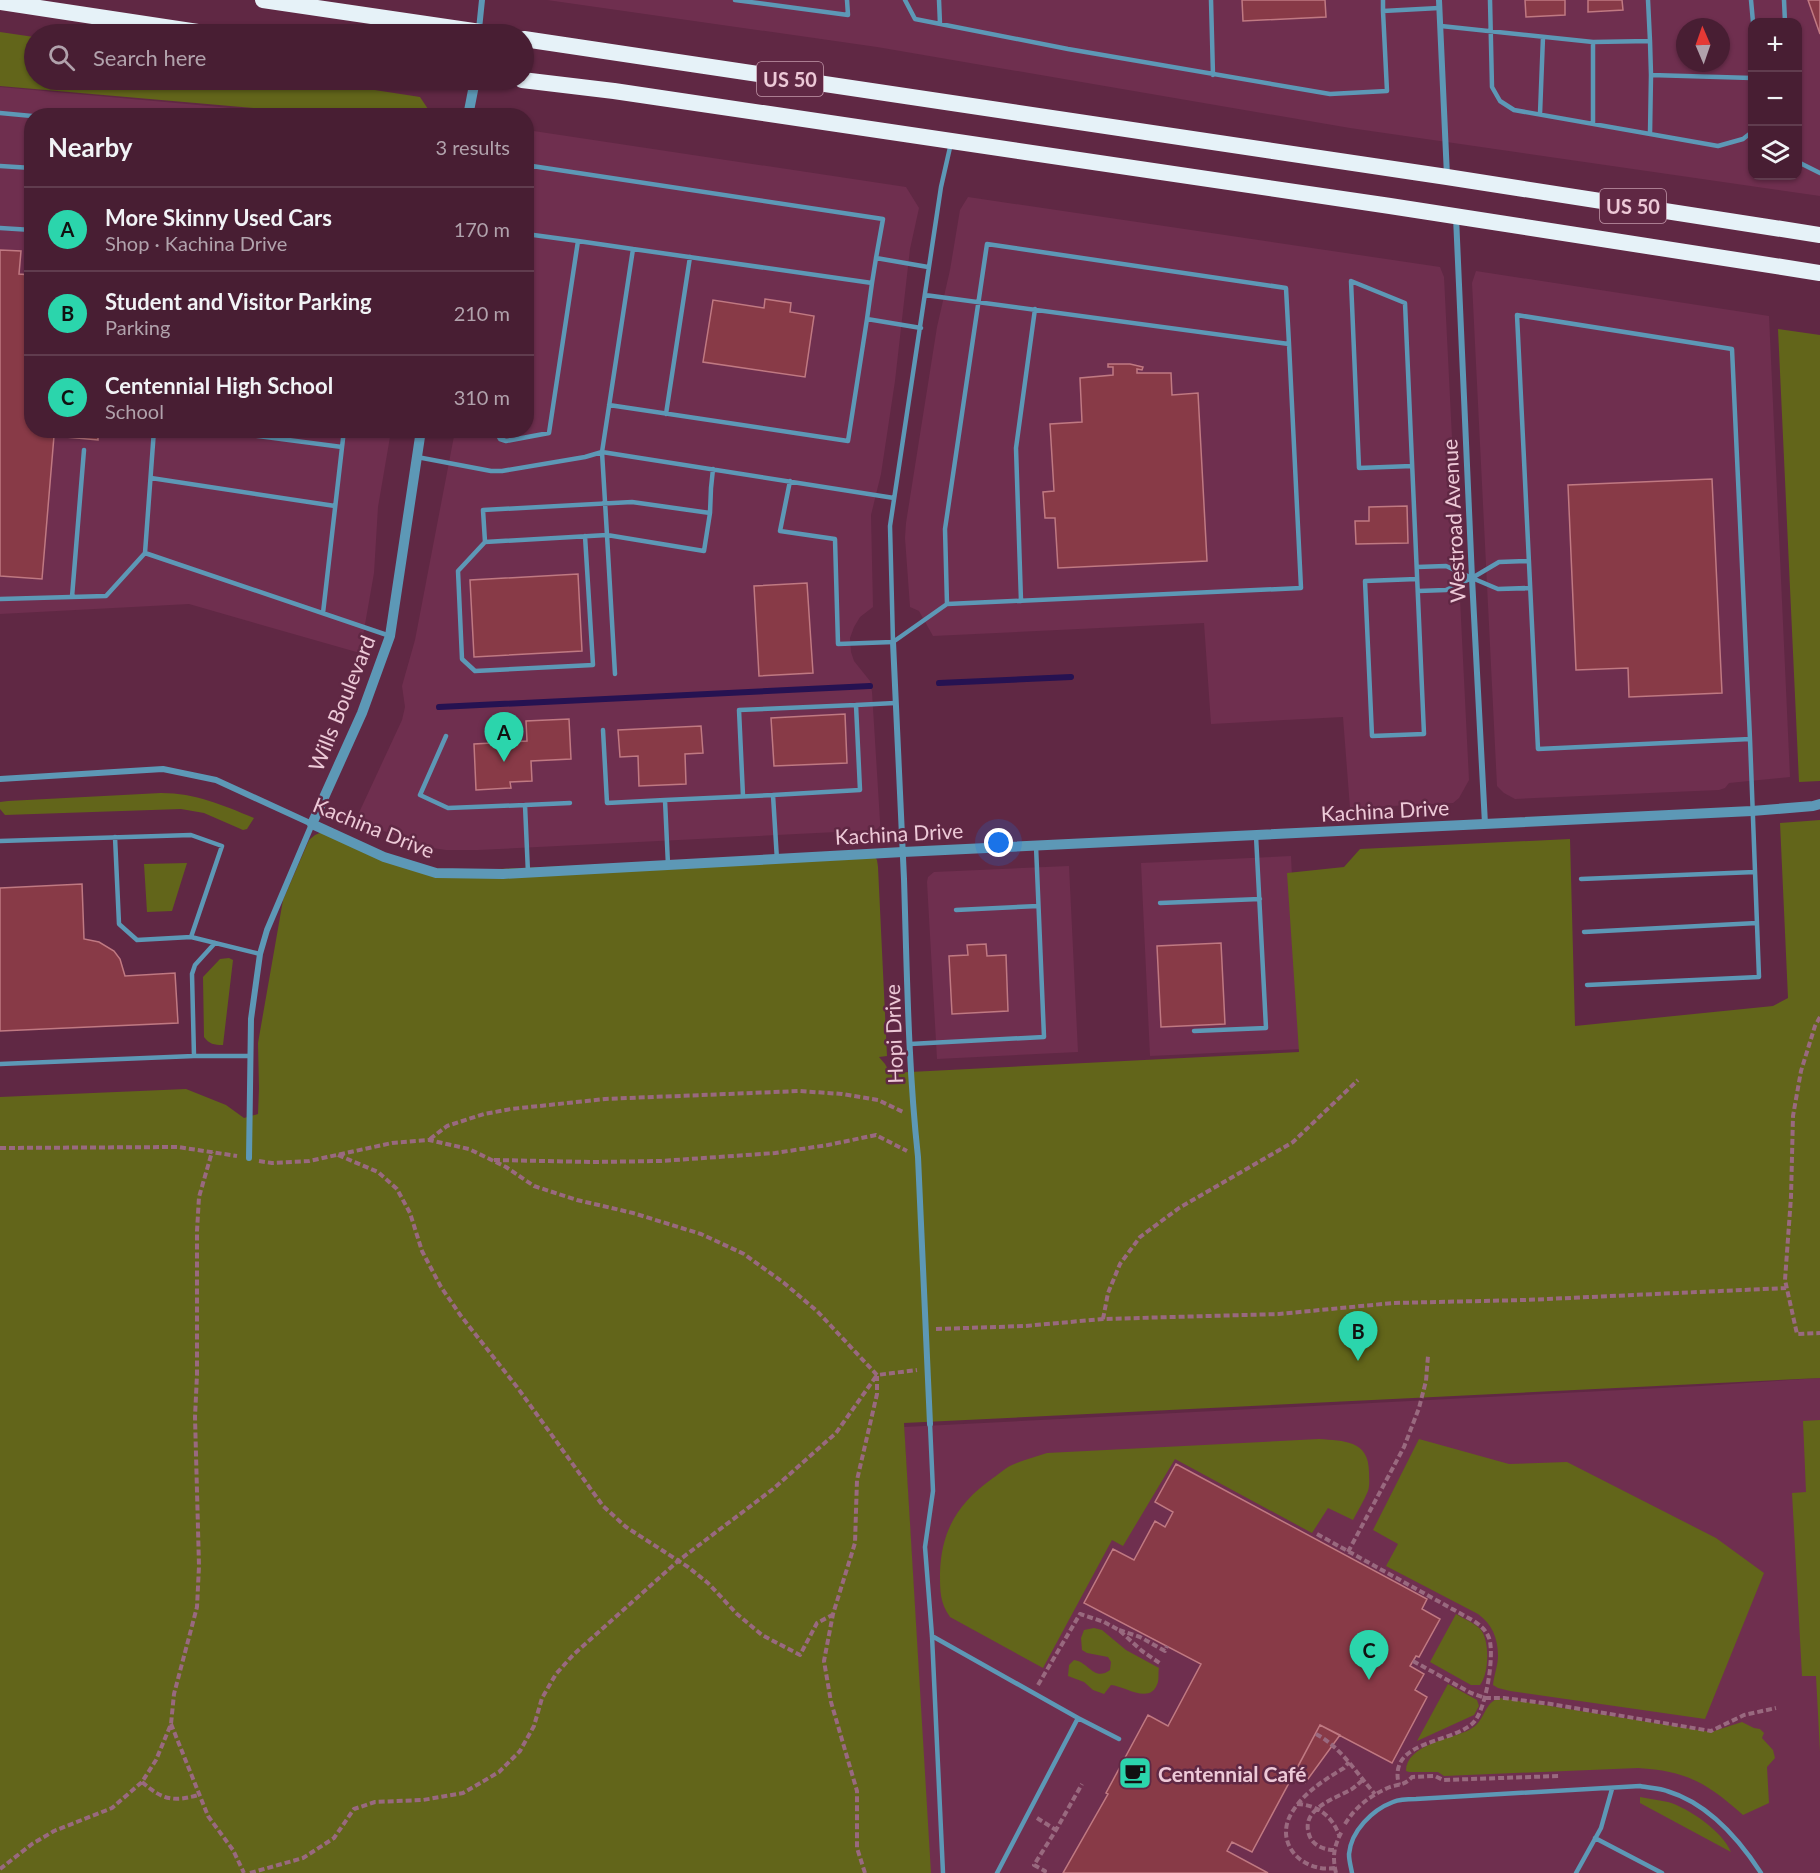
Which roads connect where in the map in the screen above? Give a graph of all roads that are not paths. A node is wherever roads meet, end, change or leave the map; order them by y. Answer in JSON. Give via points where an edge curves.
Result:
{"nodes":[{"id":1,"x":263,"y":0,"type":"edge"},
{"id":2,"x":482,"y":0,"type":"edge"},
{"id":3,"x":735,"y":0,"type":"edge"},
{"id":4,"x":847,"y":0,"type":"edge"},
{"id":5,"x":905,"y":0,"type":"edge"},
{"id":6,"x":939,"y":0,"type":"edge"},
{"id":7,"x":1211,"y":0,"type":"edge"},
{"id":8,"x":1383,"y":0,"type":"edge"},
{"id":9,"x":1439,"y":0,"type":"edge"},
{"id":10,"x":1490,"y":0,"type":"edge"},
{"id":11,"x":1648,"y":0,"type":"edge"},
{"id":12,"x":1751,"y":0,"type":"edge"},
{"id":13,"x":1784,"y":0,"type":"edge"},
{"id":14,"x":0,"y":2,"type":"edge"},
{"id":15,"x":1439,"y":8,"type":"junction"},
{"id":16,"x":1383,"y":10,"type":"junction"},
{"id":17,"x":1753,"y":18,"type":"edge"},
{"id":18,"x":1785,"y":18,"type":"edge"},
{"id":19,"x":145,"y":24,"type":"edge"},
{"id":20,"x":419,"y":24,"type":"edge"},
{"id":21,"x":483,"y":24,"type":"edge"},
{"id":22,"x":940,"y":24,"type":"junction"},
{"id":23,"x":1440,"y":26,"type":"junction"},
{"id":24,"x":1491,"y":32,"type":"junction"},
{"id":25,"x":1543,"y":37,"type":"junction"},
{"id":26,"x":534,"y":40,"type":"edge"},
{"id":27,"x":1650,"y":41,"type":"junction"},
{"id":28,"x":1593,"y":42,"type":"junction"},
{"id":29,"x":1213,"y":75,"type":"junction"},
{"id":30,"x":1651,"y":75,"type":"junction"},
{"id":31,"x":1748,"y":78,"type":"edge"},
{"id":32,"x":534,"y":82,"type":"edge"},
{"id":33,"x":473,"y":90,"type":"edge"},
{"id":34,"x":470,"y":108,"type":"edge"},
{"id":35,"x":0,"y":113,"type":"edge"},
{"id":36,"x":1540,"y":114,"type":"junction"},
{"id":37,"x":24,"y":115,"type":"edge"},
{"id":38,"x":1593,"y":123,"type":"junction"},
{"id":39,"x":1650,"y":134,"type":"junction"},
{"id":40,"x":1748,"y":136,"type":"edge"},
{"id":41,"x":951,"y":141,"type":"junction"},
{"id":42,"x":1802,"y":164,"type":"edge"},
{"id":43,"x":0,"y":166,"type":"edge"},
{"id":44,"x":534,"y":166,"type":"edge"},
{"id":45,"x":24,"y":168,"type":"edge"},
{"id":46,"x":1820,"y":173,"type":"edge"},
{"id":47,"x":1447,"y":177,"type":"junction"},
{"id":48,"x":1456,"y":217,"type":"junction"},
{"id":49,"x":0,"y":228,"type":"edge"},
{"id":50,"x":24,"y":230,"type":"edge"},
{"id":51,"x":534,"y":235,"type":"edge"},
{"id":52,"x":1820,"y":235,"type":"edge"},
{"id":53,"x":578,"y":241,"type":"junction"},
{"id":54,"x":633,"y":249,"type":"junction"},
{"id":55,"x":690,"y":257,"type":"junction"},
{"id":56,"x":876,"y":258,"type":"junction"},
{"id":57,"x":928,"y":267,"type":"junction"},
{"id":58,"x":1820,"y":273,"type":"edge"},
{"id":59,"x":872,"y":283,"type":"junction"},
{"id":60,"x":925,"y":295,"type":"junction"},
{"id":61,"x":979,"y":302,"type":"junction"},
{"id":62,"x":1035,"y":309,"type":"junction"},
{"id":63,"x":867,"y":319,"type":"junction"},
{"id":64,"x":921,"y":327,"type":"junction"},
{"id":65,"x":1289,"y":344,"type":"junction"},
{"id":66,"x":609,"y":405,"type":"junction"},
{"id":67,"x":666,"y":414,"type":"junction"},
{"id":68,"x":534,"y":436,"type":"edge"},
{"id":69,"x":154,"y":438,"type":"edge"},
{"id":70,"x":273,"y":438,"type":"edge"},
{"id":71,"x":343,"y":438,"type":"edge"},
{"id":72,"x":420,"y":438,"type":"edge"},
{"id":73,"x":499,"y":438,"type":"edge"},
{"id":74,"x":522,"y":438,"type":"edge"},
{"id":75,"x":342,"y":447,"type":"junction"},
{"id":76,"x":84,"y":450,"type":"dead end"},
{"id":77,"x":602,"y":452,"type":"junction"},
{"id":78,"x":417,"y":457,"type":"junction"},
{"id":79,"x":1412,"y":466,"type":"junction"},
{"id":80,"x":713,"y":469,"type":"junction"},
{"id":81,"x":151,"y":478,"type":"junction"},
{"id":82,"x":790,"y":481,"type":"junction"},
{"id":83,"x":894,"y":498,"type":"junction"},
{"id":84,"x":605,"y":502,"type":"junction"},
{"id":85,"x":335,"y":506,"type":"junction"},
{"id":86,"x":710,"y":513,"type":"junction"},
{"id":87,"x":607,"y":535,"type":"junction"},
{"id":88,"x":585,"y":536,"type":"junction"},
{"id":89,"x":485,"y":542,"type":"junction"},
{"id":90,"x":145,"y":553,"type":"junction"},
{"id":91,"x":1529,"y":561,"type":"junction"},
{"id":92,"x":1417,"y":567,"type":"junction"},
{"id":93,"x":1472,"y":578,"type":"junction"},
{"id":94,"x":1417,"y":579,"type":"junction"},
{"id":95,"x":1530,"y":588,"type":"junction"},
{"id":96,"x":1418,"y":591,"type":"junction"},
{"id":97,"x":72,"y":597,"type":"junction"},
{"id":98,"x":0,"y":599,"type":"edge"},
{"id":99,"x":1022,"y":601,"type":"junction"},
{"id":100,"x":947,"y":604,"type":"junction"},
{"id":101,"x":323,"y":613,"type":"junction"},
{"id":102,"x":390,"y":636,"type":"junction"},
{"id":103,"x":893,"y":642,"type":"junction"},
{"id":104,"x":615,"y":674,"type":"dead end"},
{"id":105,"x":895,"y":703,"type":"junction"},
{"id":106,"x":856,"y":705,"type":"junction"},
{"id":107,"x":603,"y":730,"type":"dead end"},
{"id":108,"x":446,"y":736,"type":"dead end"},
{"id":109,"x":1750,"y":739,"type":"junction"},
{"id":110,"x":0,"y":779,"type":"edge"},
{"id":111,"x":773,"y":795,"type":"junction"},
{"id":112,"x":743,"y":796,"type":"junction"},
{"id":113,"x":665,"y":800,"type":"junction"},
{"id":114,"x":570,"y":803,"type":"dead end"},
{"id":115,"x":1820,"y":804,"type":"edge"},
{"id":116,"x":525,"y":805,"type":"junction"},
{"id":117,"x":1752,"y":812,"type":"junction"},
{"id":118,"x":312,"y":824,"type":"junction"},
{"id":119,"x":1485,"y":824,"type":"junction"},
{"id":120,"x":1256,"y":836,"type":"junction"},
{"id":121,"x":115,"y":837,"type":"junction"},
{"id":122,"x":0,"y":841,"type":"edge"},
{"id":123,"x":1036,"y":846,"type":"junction"},
{"id":124,"x":903,"y":852,"type":"junction"},
{"id":125,"x":777,"y":860,"type":"junction"},
{"id":126,"x":668,"y":865,"type":"junction"},
{"id":127,"x":1755,"y":872,"type":"junction"},
{"id":128,"x":528,"y":873,"type":"junction"},
{"id":129,"x":1581,"y":879,"type":"dead end"},
{"id":130,"x":1260,"y":899,"type":"junction"},
{"id":131,"x":1160,"y":903,"type":"dead end"},
{"id":132,"x":1038,"y":906,"type":"junction"},
{"id":133,"x":956,"y":910,"type":"dead end"},
{"id":134,"x":1757,"y":923,"type":"junction"},
{"id":135,"x":1584,"y":932,"type":"dead end"},
{"id":136,"x":191,"y":937,"type":"junction"},
{"id":137,"x":215,"y":943,"type":"junction"},
{"id":138,"x":260,"y":954,"type":"junction"},
{"id":139,"x":1587,"y":985,"type":"dead end"},
{"id":140,"x":1194,"y":1031,"type":"dead end"},
{"id":141,"x":910,"y":1044,"type":"junction"},
{"id":142,"x":194,"y":1056,"type":"junction"},
{"id":143,"x":249,"y":1056,"type":"junction"},
{"id":144,"x":0,"y":1064,"type":"edge"},
{"id":145,"x":249,"y":1158,"type":"road end"},
{"id":146,"x":930,"y":1424,"type":"joint"},
{"id":147,"x":932,"y":1636,"type":"junction"},
{"id":148,"x":1078,"y":1718,"type":"junction"},
{"id":149,"x":1119,"y":1739,"type":"dead end"},
{"id":150,"x":1612,"y":1789,"type":"junction"},
{"id":151,"x":1595,"y":1838,"type":"junction"},
{"id":152,"x":943,"y":1873,"type":"edge"},
{"id":153,"x":997,"y":1873,"type":"edge"},
{"id":154,"x":1352,"y":1873,"type":"edge"},
{"id":155,"x":1575,"y":1873,"type":"edge"},
{"id":156,"x":1662,"y":1873,"type":"edge"},
{"id":157,"x":1761,"y":1873,"type":"edge"}],
"edges":[{"from":1,"to":20,"type":"highway"},
{"from":2,"to":21,"type":"street"},
{"from":3,"to":4,"type":"lane","via":[[848,15]]},
{"from":5,"to":22,"type":"lane","via":[[915,19]]},
{"from":6,"to":22,"type":"lane"},
{"from":7,"to":29,"type":"lane"},
{"from":8,"to":16,"type":"lane"},
{"from":9,"to":15,"type":"street"},
{"from":10,"to":24,"type":"lane"},
{"from":11,"to":27,"type":"lane"},
{"from":12,"to":17,"type":"lane"},
{"from":13,"to":18,"type":"lane"},
{"from":14,"to":19,"type":"highway"},
{"from":15,"to":16,"type":"lane"},
{"from":15,"to":23,"type":"street"},
{"from":16,"to":29,"type":"lane","via":[[1387,91],[1330,94]]},
{"from":22,"to":29,"type":"lane"},
{"from":23,"to":24,"type":"lane"},
{"from":23,"to":47,"type":"street"},
{"from":24,"to":25,"type":"lane"},
{"from":24,"to":36,"type":"lane","via":[[1492,87],[1500,101],[1514,110]]},
{"from":25,"to":28,"type":"lane"},
{"from":25,"to":36,"type":"lane"},
{"from":26,"to":47,"type":"highway","number":"US 50"},
{"from":27,"to":28,"type":"lane"},
{"from":27,"to":30,"type":"lane"},
{"from":28,"to":38,"type":"lane"},
{"from":30,"to":31,"type":"lane"},
{"from":30,"to":39,"type":"lane"},
{"from":32,"to":41,"type":"highway","number":"US 50"},
{"from":33,"to":34,"type":"street"},
{"from":35,"to":37,"type":"lane"},
{"from":36,"to":38,"type":"lane"},
{"from":38,"to":39,"type":"lane"},
{"from":39,"to":40,"type":"lane","via":[[1718,146]]},
{"from":41,"to":48,"type":"highway","number":"US 50"},
{"from":41,"to":57,"type":"lane"},
{"from":42,"to":46,"type":"lane"},
{"from":43,"to":45,"type":"lane"},
{"from":44,"to":56,"type":"lane","via":[[883,219]]},
{"from":47,"to":52,"type":"highway","number":"US 50"},
{"from":48,"to":58,"type":"highway","number":"US 50"},
{"from":48,"to":93,"type":"street","name":"Westroad Avenue"},
{"from":49,"to":50,"type":"lane"},
{"from":51,"to":53,"type":"lane"},
{"from":53,"to":54,"type":"lane"},
{"from":53,"to":68,"type":"lane","via":[[549,433]]},
{"from":54,"to":55,"type":"lane"},
{"from":54,"to":66,"type":"lane"},
{"from":55,"to":59,"type":"lane"},
{"from":55,"to":67,"type":"lane"},
{"from":56,"to":57,"type":"lane"},
{"from":56,"to":59,"type":"lane"},
{"from":57,"to":60,"type":"lane"},
{"from":59,"to":63,"type":"lane"},
{"from":60,"to":61,"type":"lane"},
{"from":60,"to":64,"type":"lane"},
{"from":61,"to":62,"type":"lane"},
{"from":61,"to":65,"type":"lane","via":[[987,244],[1286,288]]},
{"from":61,"to":100,"type":"lane","via":[[945,529]]},
{"from":62,"to":65,"type":"lane"},
{"from":62,"to":99,"type":"lane","via":[[1016,448]]},
{"from":63,"to":64,"type":"lane"},
{"from":63,"to":67,"type":"lane","via":[[848,441]]},
{"from":64,"to":83,"type":"lane"},
{"from":65,"to":99,"type":"lane","via":[[1301,588]]},
{"from":66,"to":67,"type":"lane"},
{"from":66,"to":77,"type":"lane"},
{"from":69,"to":81,"type":"lane"},
{"from":70,"to":75,"type":"lane"},
{"from":71,"to":75,"type":"lane"},
{"from":72,"to":78,"type":"street","name":"Wills Boulevard"},
{"from":73,"to":74,"type":"lane","via":[[506,441]]},
{"from":75,"to":85,"type":"lane"},
{"from":76,"to":97,"type":"lane"},
{"from":77,"to":78,"type":"lane","via":[[502,471]]},
{"from":77,"to":80,"type":"lane"},
{"from":77,"to":84,"type":"lane"},
{"from":78,"to":102,"type":"street","name":"Wills Boulevard"},
{"from":79,"to":79,"type":"lane","via":[[1359,468],[1351,281],[1405,303]]},
{"from":79,"to":92,"type":"lane"},
{"from":80,"to":82,"type":"lane"},
{"from":80,"to":86,"type":"lane"},
{"from":81,"to":85,"type":"lane"},
{"from":81,"to":90,"type":"lane"},
{"from":82,"to":83,"type":"lane"},
{"from":82,"to":103,"type":"lane","via":[[780,531],[835,539],[838,644]]},
{"from":83,"to":103,"type":"lane","via":[[890,526]]},
{"from":84,"to":86,"type":"lane"},
{"from":84,"to":87,"type":"lane"},
{"from":84,"to":89,"type":"lane","via":[[483,510]]},
{"from":85,"to":101,"type":"lane"},
{"from":86,"to":87,"type":"lane","via":[[704,551]]},
{"from":87,"to":88,"type":"lane"},
{"from":87,"to":104,"type":"lane"},
{"from":88,"to":89,"type":"lane"},
{"from":88,"to":89,"type":"lane","via":[[592,664],[475,671],[462,659],[458,571]]},
{"from":90,"to":97,"type":"lane","via":[[106,596]]},
{"from":90,"to":101,"type":"lane"},
{"from":91,"to":93,"type":"lane","via":[[1499,562]]},
{"from":91,"to":95,"type":"lane"},
{"from":91,"to":109,"type":"lane","via":[[1517,315],[1732,349]]},
{"from":92,"to":93,"type":"lane","via":[[1446,566]]},
{"from":92,"to":94,"type":"lane"},
{"from":93,"to":95,"type":"lane","via":[[1498,589]]},
{"from":93,"to":96,"type":"lane","via":[[1446,590]]},
{"from":93,"to":119,"type":"street","name":"Westroad Avenue"},
{"from":94,"to":96,"type":"lane"},
{"from":94,"to":96,"type":"lane","via":[[1365,581],[1372,736],[1424,734]]},
{"from":95,"to":109,"type":"lane","via":[[1538,748]]},
{"from":97,"to":98,"type":"lane"},
{"from":99,"to":100,"type":"lane"},
{"from":100,"to":103,"type":"lane"},
{"from":101,"to":102,"type":"lane"},
{"from":102,"to":118,"type":"street","name":"Wills Boulevard","via":[[362,713]]},
{"from":103,"to":105,"type":"street","name":"Hopi Drive"},
{"from":105,"to":106,"type":"lane"},
{"from":105,"to":124,"type":"street","name":"Hopi Drive"},
{"from":106,"to":111,"type":"lane","via":[[860,790]]},
{"from":106,"to":112,"type":"lane","via":[[739,710]]},
{"from":107,"to":113,"type":"lane","via":[[607,803]]},
{"from":108,"to":116,"type":"lane","via":[[420,795],[448,808]]},
{"from":109,"to":117,"type":"lane"},
{"from":110,"to":118,"type":"street","name":"Kachina Drive","via":[[163,769],[216,780]]},
{"from":111,"to":112,"type":"lane"},
{"from":111,"to":125,"type":"lane"},
{"from":112,"to":113,"type":"lane"},
{"from":113,"to":126,"type":"lane"},
{"from":114,"to":116,"type":"lane"},
{"from":115,"to":117,"type":"street","name":"Kachina Drive"},
{"from":116,"to":128,"type":"lane"},
{"from":117,"to":119,"type":"street","name":"Kachina Drive"},
{"from":117,"to":127,"type":"lane"},
{"from":118,"to":128,"type":"street","name":"Kachina Drive","via":[[384,857],[436,873]]},
{"from":118,"to":138,"type":"street","name":"Wills Boulevard"},
{"from":119,"to":120,"type":"street","name":"Kachina Drive"},
{"from":120,"to":123,"type":"street","name":"Kachina Drive"},
{"from":120,"to":130,"type":"lane"},
{"from":121,"to":122,"type":"lane"},
{"from":121,"to":136,"type":"lane","via":[[119,924],[137,940]]},
{"from":121,"to":136,"type":"lane","via":[[191,835],[222,846]]},
{"from":123,"to":124,"type":"street","name":"Kachina Drive"},
{"from":123,"to":132,"type":"lane"},
{"from":124,"to":125,"type":"street","name":"Kachina Drive"},
{"from":124,"to":141,"type":"street","name":"Hopi Drive"},
{"from":125,"to":126,"type":"street","name":"Kachina Drive"},
{"from":126,"to":128,"type":"street","name":"Kachina Drive"},
{"from":127,"to":129,"type":"lane"},
{"from":127,"to":134,"type":"lane"},
{"from":130,"to":131,"type":"lane"},
{"from":130,"to":140,"type":"lane","via":[[1266,1028]]},
{"from":132,"to":133,"type":"lane"},
{"from":132,"to":141,"type":"lane","via":[[1044,1037]]},
{"from":134,"to":135,"type":"lane"},
{"from":134,"to":139,"type":"lane","via":[[1759,977]]},
{"from":136,"to":137,"type":"lane"},
{"from":137,"to":138,"type":"lane"},
{"from":137,"to":142,"type":"lane","via":[[192,974]]},
{"from":138,"to":143,"type":"street","name":"Wills Boulevard"},
{"from":141,"to":146,"type":"street","name":"Hopi Drive"},
{"from":142,"to":143,"type":"lane"},
{"from":142,"to":144,"type":"lane"},
{"from":143,"to":145,"type":"street","name":"Wills Boulevard"},
{"from":146,"to":147,"type":"lane","via":[[933,1491],[925,1547]]},
{"from":147,"to":148,"type":"lane"},
{"from":147,"to":152,"type":"lane"},
{"from":148,"to":149,"type":"lane"},
{"from":148,"to":153,"type":"lane"},
{"from":150,"to":151,"type":"lane"},
{"from":150,"to":154,"type":"lane","via":[[1394,1801],[1366,1819],[1356,1834],[1349,1852]]},
{"from":150,"to":157,"type":"lane","via":[[1640,1786],[1695,1802],[1734,1838]]},
{"from":151,"to":155,"type":"lane"},
{"from":151,"to":156,"type":"lane"}]}
